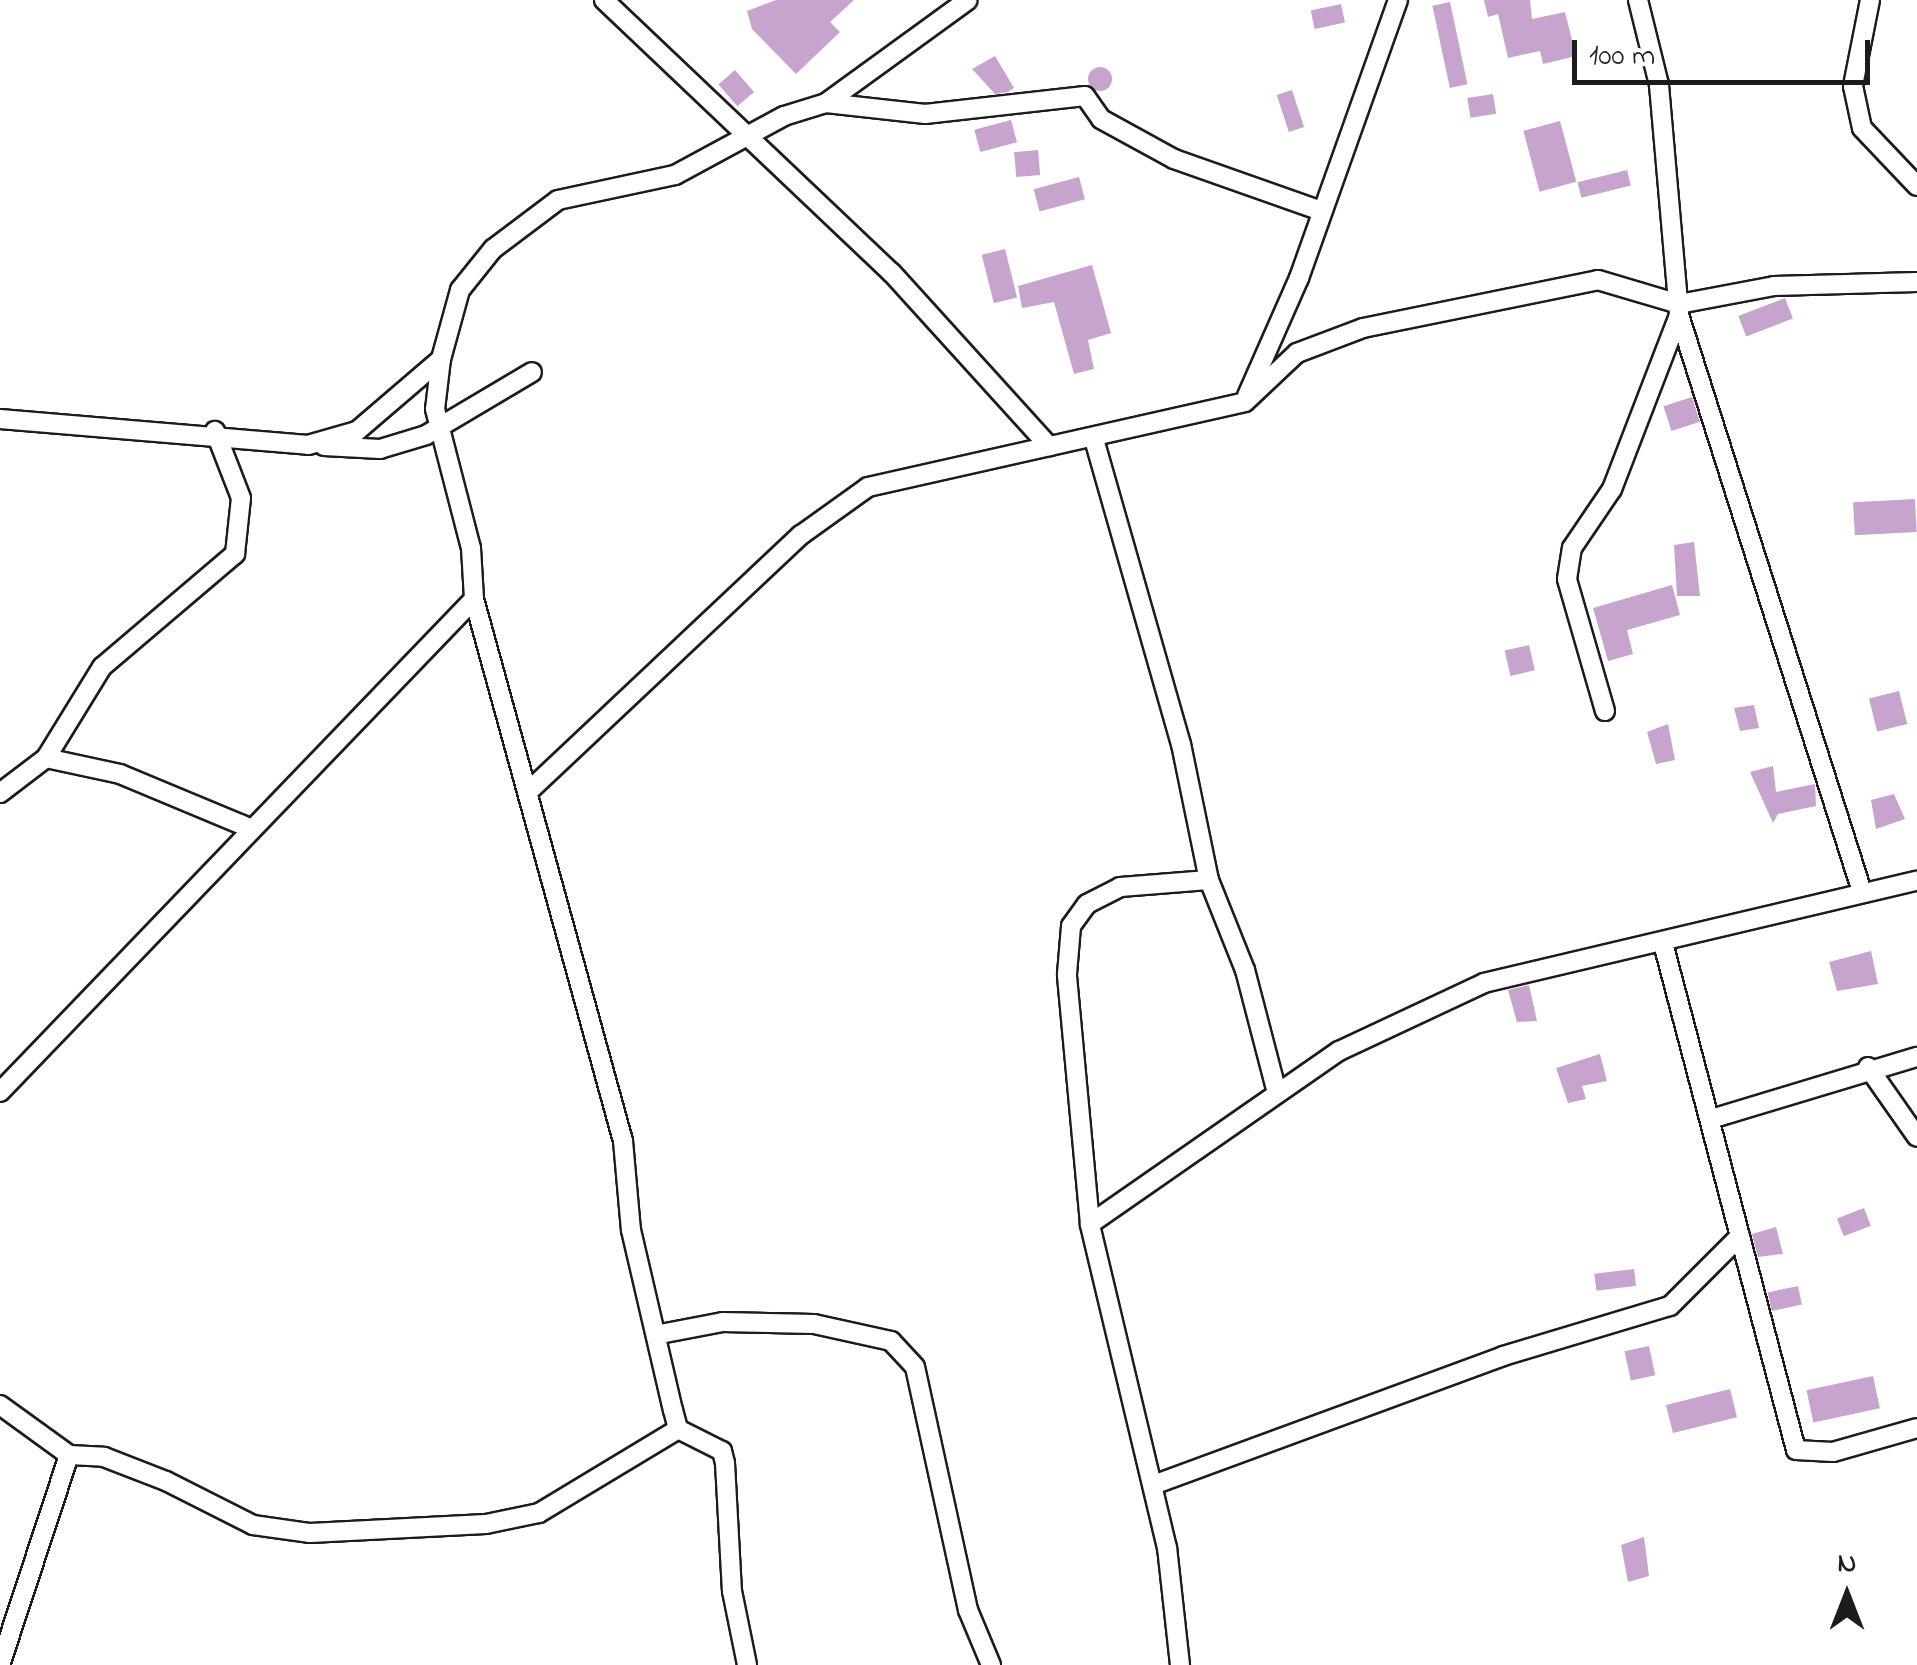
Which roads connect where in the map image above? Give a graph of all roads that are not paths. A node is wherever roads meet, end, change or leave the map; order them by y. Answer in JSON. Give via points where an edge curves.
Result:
{"nodes":[{"id":1,"x":604,"y":0,"type":"edge"},
{"id":2,"x":968,"y":0,"type":"edge"},
{"id":3,"x":1398,"y":0,"type":"edge"},
{"id":4,"x":1638,"y":0,"type":"edge"},
{"id":5,"x":1870,"y":0,"type":"edge"},
{"id":6,"x":826,"y":103,"type":"junction"},
{"id":7,"x":744,"y":137,"type":"junction"},
{"id":8,"x":1917,"y":186,"type":"edge"},
{"id":9,"x":1322,"y":211,"type":"junction"},
{"id":10,"x":1917,"y":282,"type":"edge"},
{"id":11,"x":1679,"y":310,"type":"junction"},
{"id":12,"x":441,"y":359,"type":"junction"},
{"id":13,"x":532,"y":372,"type":"dead end"},
{"id":14,"x":1244,"y":402,"type":"junction"},
{"id":15,"x":0,"y":419,"type":"edge"},
{"id":16,"x":439,"y":428,"type":"junction"},
{"id":17,"x":215,"y":431,"type":"junction"},
{"id":18,"x":1094,"y":438,"type":"junction"},
{"id":19,"x":308,"y":445,"type":"junction"},
{"id":20,"x":1049,"y":446,"type":"junction"},
{"id":21,"x":474,"y":599,"type":"junction"},
{"id":22,"x":1605,"y":711,"type":"dead end"},
{"id":23,"x":46,"y":758,"type":"junction"},
{"id":24,"x":2,"y":786,"type":"edge"},
{"id":25,"x":528,"y":791,"type":"junction"},
{"id":26,"x":252,"y":830,"type":"junction"},
{"id":27,"x":1209,"y":880,"type":"junction"},
{"id":28,"x":1917,"y":880,"type":"edge"},
{"id":29,"x":1862,"y":892,"type":"junction"},
{"id":30,"x":1664,"y":943,"type":"junction"},
{"id":31,"x":1917,"y":1057,"type":"edge"},
{"id":32,"x":1868,"y":1067,"type":"junction"},
{"id":33,"x":0,"y":1092,"type":"edge"},
{"id":34,"x":1276,"y":1093,"type":"junction"},
{"id":35,"x":1711,"y":1118,"type":"junction"},
{"id":36,"x":1917,"y":1138,"type":"edge"},
{"id":37,"x":1090,"y":1224,"type":"junction"},
{"id":38,"x":1740,"y":1236,"type":"junction"},
{"id":39,"x":660,"y":1334,"type":"junction"},
{"id":40,"x":0,"y":1405,"type":"edge"},
{"id":41,"x":1917,"y":1428,"type":"edge"},
{"id":42,"x":678,"y":1429,"type":"junction"},
{"id":43,"x":68,"y":1455,"type":"junction"},
{"id":44,"x":1153,"y":1485,"type":"junction"},
{"id":45,"x":0,"y":1665,"type":"edge"},
{"id":46,"x":747,"y":1665,"type":"edge"},
{"id":47,"x":991,"y":1665,"type":"edge"},
{"id":48,"x":1180,"y":1665,"type":"edge"}],
"edges":[{"from":1,"to":7,"type":"street"},
{"from":2,"to":6,"type":"street"},
{"from":3,"to":9,"type":"street"},
{"from":4,"to":11,"type":"street","via":[[1659,85]]},
{"from":5,"to":8,"type":"street","via":[[1853,86],[1862,128]]},
{"from":6,"to":7,"type":"street"},
{"from":6,"to":9,"type":"street","via":[[954,113],[1084,96],[1102,118],[1174,159]]},
{"from":7,"to":12,"type":"street","via":[[675,176],[558,200],[493,249],[460,290]]},
{"from":7,"to":20,"type":"street","via":[[892,273]]},
{"from":9,"to":14,"type":"street"},
{"from":10,"to":11,"type":"street","via":[[1774,286]]},
{"from":11,"to":14,"type":"street","via":[[1598,280],[1363,328],[1297,353]]},
{"from":11,"to":22,"type":"street","via":[[1612,490],[1572,548],[1567,579]]},
{"from":11,"to":29,"type":"street"},
{"from":12,"to":16,"type":"street"},
{"from":12,"to":19,"type":"street","via":[[358,431]]},
{"from":13,"to":16,"type":"street"},
{"from":14,"to":18,"type":"street"},
{"from":15,"to":17,"type":"street"},
{"from":16,"to":19,"type":"street","via":[[380,449]]},
{"from":16,"to":21,"type":"street","via":[[471,548]]},
{"from":17,"to":19,"type":"street"},
{"from":17,"to":23,"type":"street","via":[[241,498],[235,554],[102,667]]},
{"from":18,"to":20,"type":"street"},
{"from":18,"to":27,"type":"street","via":[[1181,744]]},
{"from":20,"to":25,"type":"street","via":[[868,487],[801,535]]},
{"from":21,"to":25,"type":"street"},
{"from":21,"to":26,"type":"street"},
{"from":23,"to":24,"type":"street"},
{"from":23,"to":26,"type":"street","via":[[120,774]]},
{"from":25,"to":39,"type":"street","via":[[623,1140],[631,1230]]},
{"from":26,"to":33,"type":"street"},
{"from":27,"to":34,"type":"street","via":[[1244,970]]},
{"from":27,"to":37,"type":"street","via":[[1120,887],[1087,904],[1070,926],[1072,1069]]},
{"from":28,"to":29,"type":"street"},
{"from":29,"to":30,"type":"street"},
{"from":30,"to":34,"type":"street","via":[[1484,982],[1339,1050]]},
{"from":30,"to":35,"type":"street"},
{"from":31,"to":32,"type":"street"},
{"from":32,"to":35,"type":"street"},
{"from":32,"to":36,"type":"street"},
{"from":34,"to":37,"type":"street"},
{"from":35,"to":38,"type":"street"},
{"from":37,"to":44,"type":"street"},
{"from":38,"to":41,"type":"street","via":[[1796,1450],[1832,1452]]},
{"from":38,"to":44,"type":"street","via":[[1670,1306],[1503,1356]]},
{"from":39,"to":42,"type":"street"},
{"from":39,"to":47,"type":"street","via":[[724,1322],[814,1324],[891,1341],[915,1367],[968,1610]]},
{"from":40,"to":43,"type":"street"},
{"from":42,"to":43,"type":"street","via":[[539,1514],[486,1524],[310,1533],[253,1525],[166,1480],[104,1457]]},
{"from":42,"to":46,"type":"street","via":[[722,1451],[732,1590]]},
{"from":43,"to":45,"type":"street"},
{"from":44,"to":48,"type":"street"}]}
